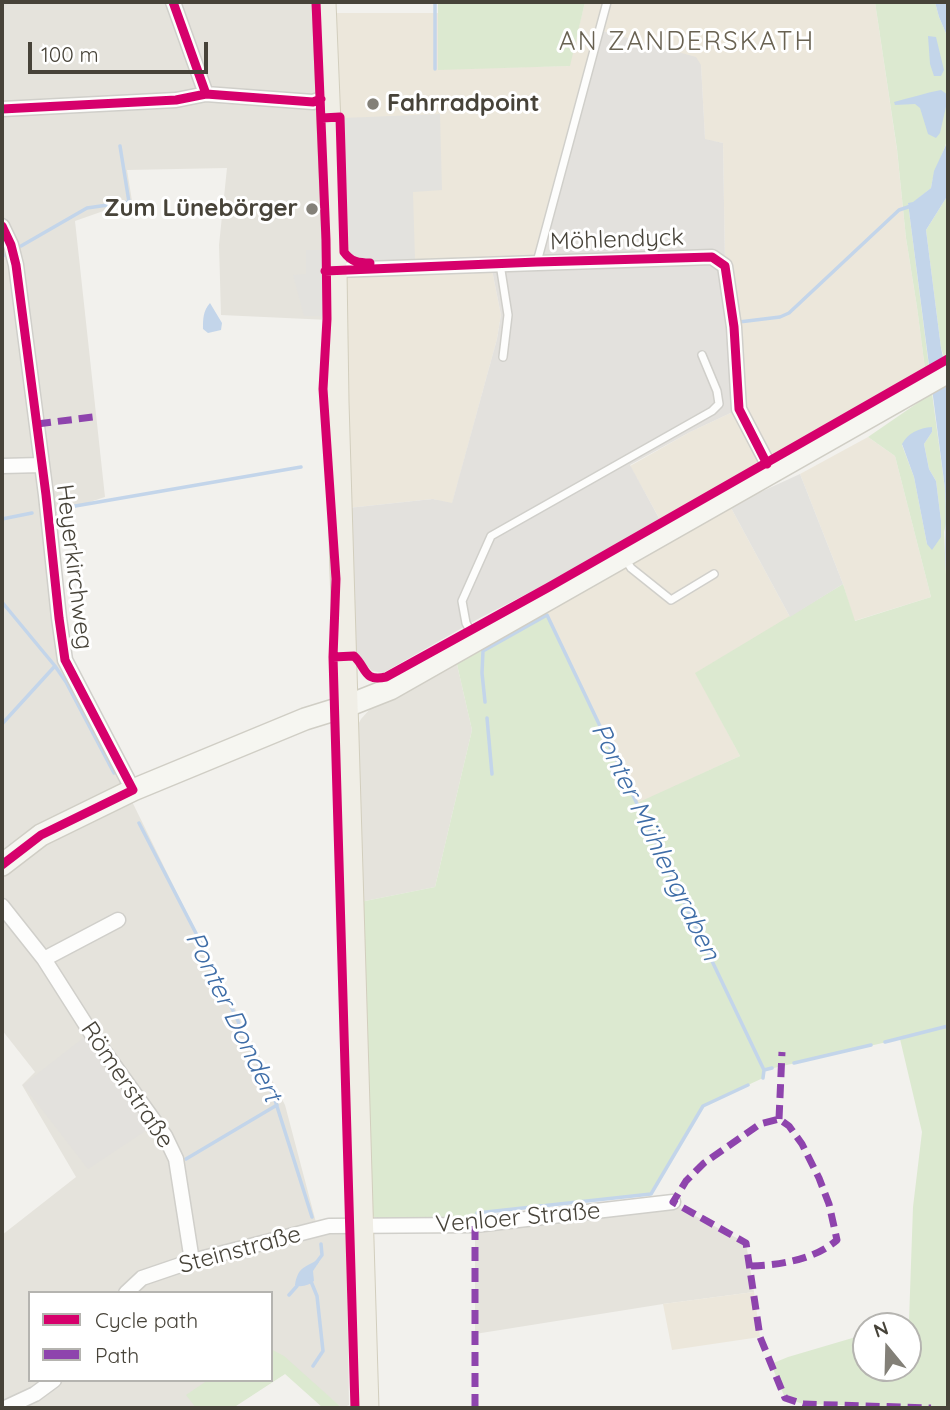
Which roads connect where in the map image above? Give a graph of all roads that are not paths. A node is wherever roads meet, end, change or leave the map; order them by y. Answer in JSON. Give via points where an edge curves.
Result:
{"nodes":[{"id":1,"x":173,"y":2,"type":"edge"},
{"id":2,"x":324,"y":2,"type":"edge"},
{"id":3,"x":607,"y":2,"type":"edge"},
{"id":4,"x":206,"y":94,"type":"junction"},
{"id":5,"x":328,"y":99,"type":"junction"},
{"id":6,"x":2,"y":109,"type":"edge"},
{"id":7,"x":2,"y":226,"type":"edge"},
{"id":8,"x":537,"y":262,"type":"junction"},
{"id":9,"x":500,"y":264,"type":"junction"},
{"id":10,"x":335,"y":270,"type":"junction"},
{"id":11,"x":702,"y":355,"type":"dead end"},
{"id":12,"x":503,"y":357,"type":"dead end"},
{"id":13,"x":948,"y":372,"type":"edge"},
{"id":14,"x":42,"y":465,"type":"junction"},
{"id":15,"x":2,"y":466,"type":"edge"},
{"id":16,"x":772,"y":472,"type":"junction"},
{"id":17,"x":624,"y":556,"type":"junction"},
{"id":18,"x":714,"y":574,"type":"dead end"},
{"id":19,"x":475,"y":640,"type":"junction"},
{"id":20,"x":347,"y":706,"type":"junction"},
{"id":21,"x":133,"y":790,"type":"junction"},
{"id":22,"x":2,"y":865,"type":"edge"},
{"id":23,"x":2,"y":906,"type":"edge"},
{"id":24,"x":118,"y":920,"type":"dead end"},
{"id":25,"x":44,"y":959,"type":"junction"},
{"id":26,"x":673,"y":1202,"type":"dead end"},
{"id":27,"x":361,"y":1227,"type":"junction"},
{"id":28,"x":192,"y":1261,"type":"junction"},
{"id":29,"x":128,"y":1291,"type":"edge"},
{"id":30,"x":51,"y":1382,"type":"edge"},
{"id":31,"x":5,"y":1408,"type":"edge"},
{"id":32,"x":366,"y":1408,"type":"edge"}],
"edges":[{"from":1,"to":4,"type":"street"},
{"from":2,"to":5,"type":"main road"},
{"from":3,"to":8,"type":"lane"},
{"from":4,"to":5,"type":"street","via":[[313,102]]},
{"from":4,"to":6,"type":"street","via":[[176,100]]},
{"from":5,"to":10,"type":"main road"},
{"from":7,"to":14,"type":"street","name":"Heyerkirchweg","via":[[16,265]]},
{"from":8,"to":9,"type":"street","name":"Möhlendyck"},
{"from":8,"to":16,"type":"street","name":"Möhlendyck","via":[[712,257],[725,266],[739,409]]},
{"from":9,"to":10,"type":"street","name":"Möhlendyck"},
{"from":9,"to":12,"type":"lane","via":[[508,315]]},
{"from":10,"to":20,"type":"main road"},
{"from":11,"to":19,"type":"lane","via":[[718,391],[719,404],[712,411],[491,536],[462,601]]},
{"from":13,"to":16,"type":"street"},
{"from":14,"to":15,"type":"street"},
{"from":14,"to":21,"type":"street","name":"Heyerkirchweg","via":[[65,660]]},
{"from":16,"to":17,"type":"street"},
{"from":17,"to":18,"type":"lane","via":[[631,568],[671,600]]},
{"from":17,"to":19,"type":"street"},
{"from":19,"to":20,"type":"street","via":[[390,689]]},
{"from":20,"to":21,"type":"street"},
{"from":20,"to":27,"type":"main road"},
{"from":21,"to":22,"type":"street","via":[[41,835]]},
{"from":23,"to":25,"type":"street","name":"Römerstraße"},
{"from":24,"to":25,"type":"street"},
{"from":25,"to":28,"type":"street","name":"Römerstraße","via":[[165,1136],[176,1159]]},
{"from":26,"to":27,"type":"street","name":"Venloer Straße","via":[[475,1225]]},
{"from":27,"to":28,"type":"street","name":"Steinstraße","via":[[329,1226]]},
{"from":27,"to":32,"type":"main road"},
{"from":28,"to":29,"type":"street","name":"Steinstraße","via":[[142,1278]]},
{"from":30,"to":31,"type":"street"}]}
